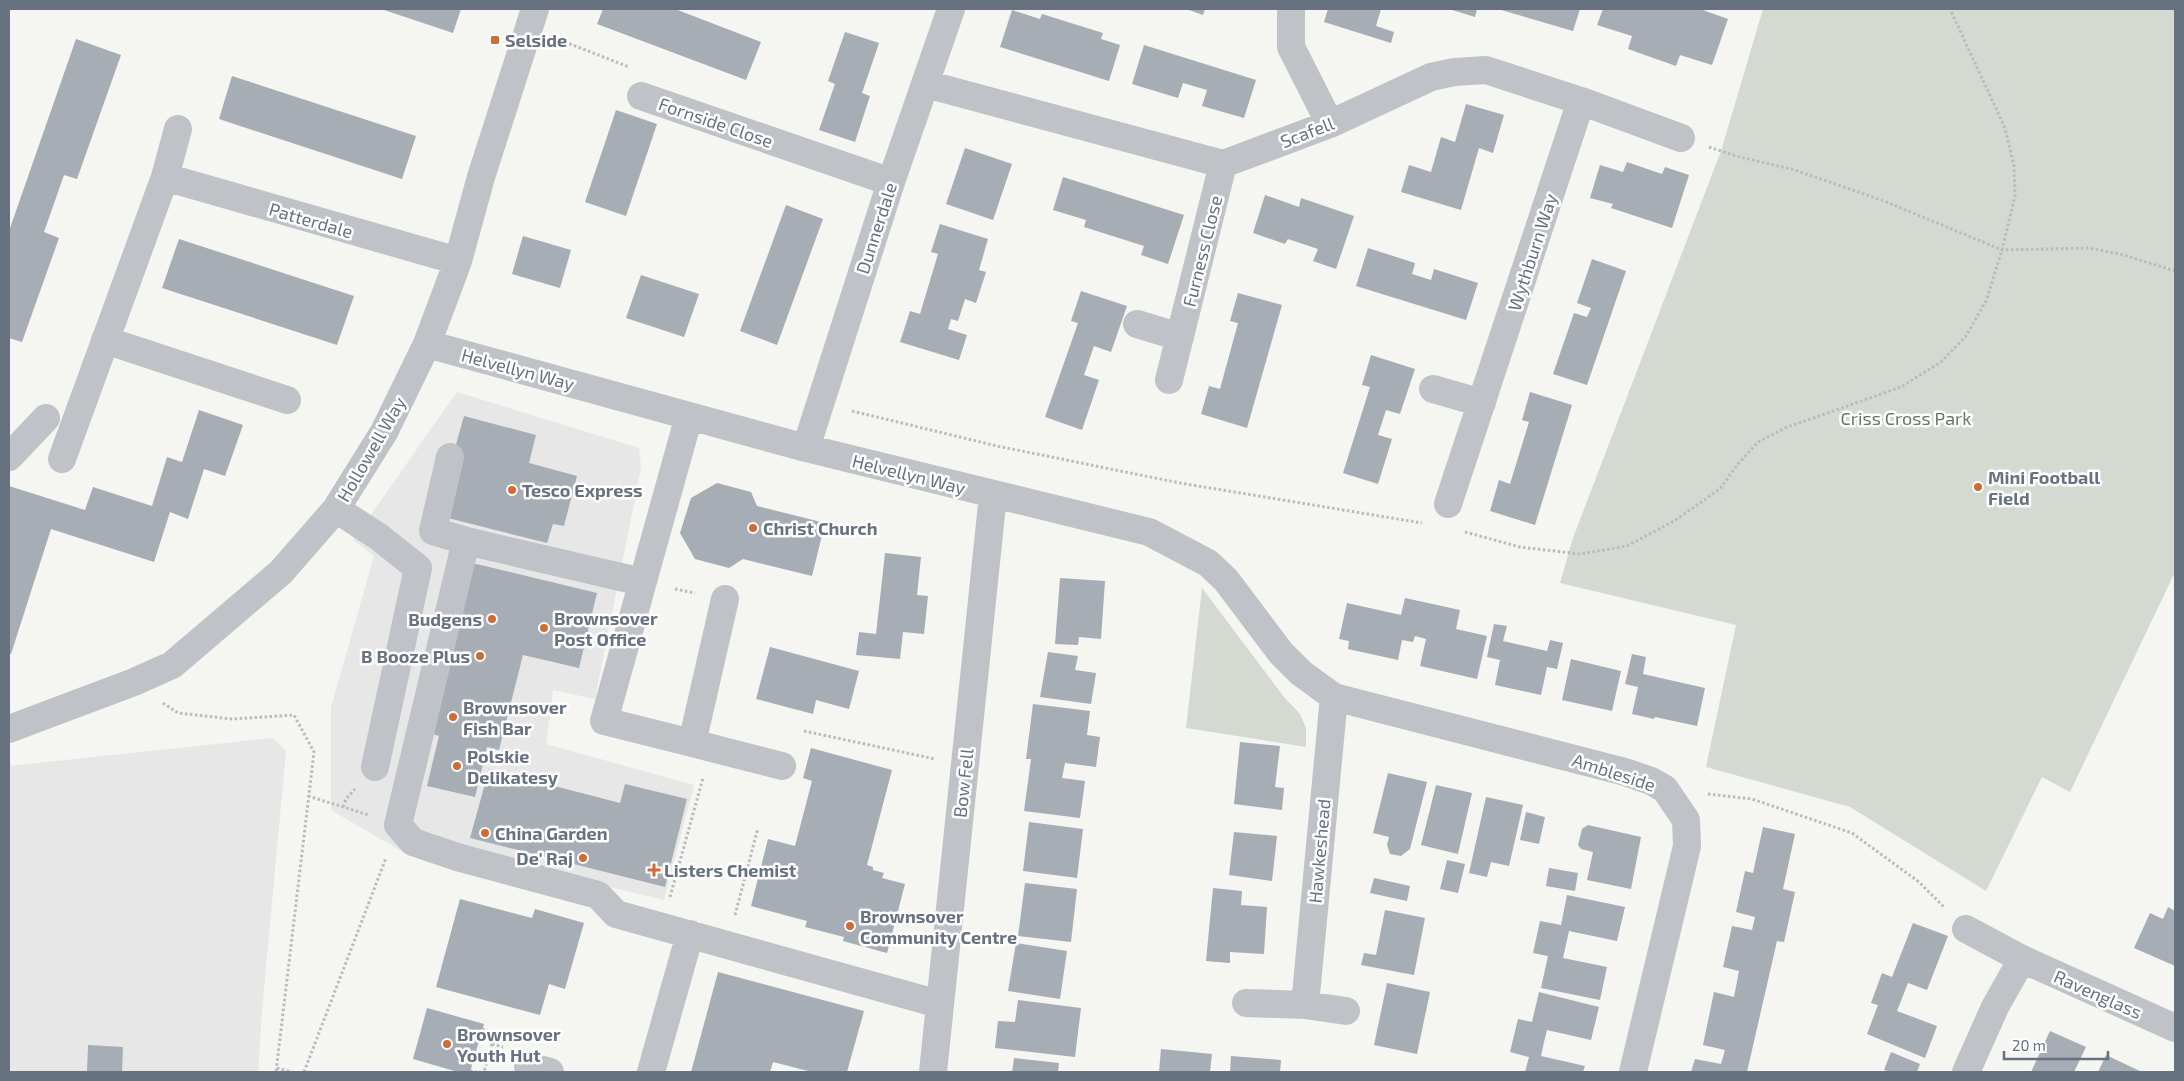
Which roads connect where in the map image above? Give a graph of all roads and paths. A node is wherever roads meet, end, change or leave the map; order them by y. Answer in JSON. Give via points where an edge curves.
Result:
{"nodes":[{"id":1,"x":535,"y":9,"type":"edge"},
{"id":2,"x":951,"y":9,"type":"edge"},
{"id":3,"x":1291,"y":9,"type":"edge"},
{"id":4,"x":1950,"y":9,"type":"edge"},
{"id":5,"x":560,"y":40,"type":"dead end"},
{"id":6,"x":926,"y":84,"type":"junction"},
{"id":7,"x":641,"y":96,"type":"joint"},
{"id":8,"x":1581,"y":101,"type":"junction"},
{"id":9,"x":1330,"y":124,"type":"junction"},
{"id":10,"x":178,"y":130,"type":"dead end"},
{"id":11,"x":1681,"y":138,"type":"joint"},
{"id":12,"x":1223,"y":164,"type":"junction"},
{"id":13,"x":165,"y":177,"type":"junction"},
{"id":14,"x":891,"y":182,"type":"junction"},
{"id":15,"x":2002,"y":250,"type":"junction"},
{"id":16,"x":458,"y":261,"type":"junction"},
{"id":17,"x":2175,"y":271,"type":"edge"},
{"id":18,"x":1137,"y":324,"type":"dead end"},
{"id":19,"x":1180,"y":337,"type":"junction"},
{"id":20,"x":105,"y":340,"type":"junction"},
{"id":21,"x":428,"y":344,"type":"junction"},
{"id":22,"x":1169,"y":380,"type":"dead end"},
{"id":23,"x":1432,"y":390,"type":"dead end"},
{"id":24,"x":287,"y":400,"type":"dead end"},
{"id":25,"x":1482,"y":403,"type":"junction"},
{"id":26,"x":819,"y":404,"type":"junction"},
{"id":27,"x":689,"y":416,"type":"junction"},
{"id":28,"x":72,"y":429,"type":"junction"},
{"id":29,"x":806,"y":448,"type":"junction"},
{"id":30,"x":9,"y":457,"type":"edge"},
{"id":31,"x":450,"y":457,"type":"dead end"},
{"id":32,"x":62,"y":459,"type":"dead end"},
{"id":33,"x":994,"y":495,"type":"junction"},
{"id":34,"x":1448,"y":504,"type":"dead end"},
{"id":35,"x":336,"y":508,"type":"junction"},
{"id":36,"x":1428,"y":524,"type":"dead end"},
{"id":37,"x":1460,"y":530,"type":"dead end"},
{"id":38,"x":466,"y":542,"type":"junction"},
{"id":39,"x":642,"y":582,"type":"junction"},
{"id":40,"x":725,"y":599,"type":"joint"},
{"id":41,"x":134,"y":682,"type":"junction"},
{"id":42,"x":1334,"y":697,"type":"junction"},
{"id":43,"x":9,"y":729,"type":"edge"},
{"id":44,"x":804,"y":731,"type":"dead end"},
{"id":45,"x":701,"y":745,"type":"junction"},
{"id":46,"x":965,"y":765,"type":"junction"},
{"id":47,"x":782,"y":766,"type":"dead end"},
{"id":48,"x":375,"y":767,"type":"dead end"},
{"id":49,"x":1665,"y":789,"type":"junction"},
{"id":50,"x":308,"y":796,"type":"junction"},
{"id":51,"x":398,"y":825,"type":"junction"},
{"id":52,"x":758,"y":828,"type":"dead end"},
{"id":53,"x":662,"y":926,"type":"junction"},
{"id":54,"x":1966,"y":929,"type":"joint"},
{"id":55,"x":690,"y":934,"type":"junction"},
{"id":56,"x":727,"y":945,"type":"junction"},
{"id":57,"x":2022,"y":959,"type":"junction"},
{"id":58,"x":1246,"y":1003,"type":"dead end"},
{"id":59,"x":939,"y":1004,"type":"junction"},
{"id":60,"x":1305,"y":1005,"type":"junction"},
{"id":61,"x":1346,"y":1011,"type":"dead end"},
{"id":62,"x":2175,"y":1028,"type":"edge"},
{"id":63,"x":482,"y":1029,"type":"dead end"},
{"id":64,"x":277,"y":1070,"type":"edge"},
{"id":65,"x":470,"y":1071,"type":"dead end"},
{"id":66,"x":292,"y":1072,"type":"edge"},
{"id":67,"x":304,"y":1072,"type":"edge"},
{"id":68,"x":476,"y":1072,"type":"edge"},
{"id":69,"x":484,"y":1072,"type":"edge"},
{"id":70,"x":651,"y":1072,"type":"edge"},
{"id":71,"x":934,"y":1072,"type":"edge"},
{"id":72,"x":1633,"y":1072,"type":"edge"},
{"id":73,"x":1966,"y":1072,"type":"edge"}],
"edges":[{"from":1,"to":16,"type":"street","name":"Hollowell Way","via":[[481,177]]},
{"from":2,"to":6,"type":"street","name":"Dunnerdale"},
{"from":3,"to":9,"type":"street","via":[[1291,47]]},
{"from":4,"to":15,"type":"path","via":[[2005,128],[2014,166],[2015,196]]},
{"from":5,"to":7,"type":"path","name":"Fornside Close","via":[[629,66]]},
{"from":6,"to":12,"type":"street"},
{"from":6,"to":14,"type":"street","name":"Dunnerdale"},
{"from":7,"to":14,"type":"street","name":"Fornside Close"},
{"from":8,"to":9,"type":"street","name":"Scafell","via":[[1486,70],[1454,72],[1432,78]]},
{"from":8,"to":11,"type":"street","name":"Scafell"},
{"from":8,"to":25,"type":"street","name":"Wythburn Way"},
{"from":9,"to":12,"type":"street","name":"Scafell"},
{"from":10,"to":13,"type":"street"},
{"from":11,"to":15,"type":"path","via":[[1795,170],[1884,200]]},
{"from":12,"to":19,"type":"street","name":"Furness Close"},
{"from":13,"to":16,"type":"street","name":"Patterdale"},
{"from":13,"to":20,"type":"street"},
{"from":14,"to":26,"type":"street","name":"Dunnerdale"},
{"from":15,"to":17,"type":"path","via":[[2089,248]]},
{"from":15,"to":37,"type":"path","via":[[1986,301],[1966,336],[1941,362],[1901,387],[1785,428],[1758,442],[1720,489],[1674,521],[1627,546],[1580,554],[1520,547]]},
{"from":16,"to":21,"type":"street","name":"Hollowell Way"},
{"from":18,"to":19,"type":"street"},
{"from":19,"to":22,"type":"street","name":"Furness Close"},
{"from":20,"to":24,"type":"street"},
{"from":20,"to":28,"type":"street"},
{"from":21,"to":27,"type":"street","name":"Helvellyn Way"},
{"from":21,"to":35,"type":"street","name":"Hollowell Way","via":[[384,432]]},
{"from":23,"to":25,"type":"street"},
{"from":25,"to":34,"type":"street","name":"Wythburn Way"},
{"from":26,"to":29,"type":"street","name":"Dunnerdale"},
{"from":26,"to":36,"type":"path","via":[[997,446],[1180,482]]},
{"from":27,"to":29,"type":"street","name":"Helvellyn Way"},
{"from":27,"to":39,"type":"street"},
{"from":28,"to":30,"type":"street","via":[[38,415]]},
{"from":28,"to":32,"type":"street"},
{"from":29,"to":33,"type":"street","name":"Helvellyn Way"},
{"from":31,"to":38,"type":"street","via":[[433,531]]},
{"from":33,"to":42,"type":"street","name":"Helvellyn Way","via":[[1149,532],[1201,559],[1226,580],[1281,653],[1301,673]]},
{"from":33,"to":46,"type":"street","name":"Bow Fell"},
{"from":35,"to":41,"type":"street","name":"Hollowell Way","via":[[281,572],[172,665]]},
{"from":35,"to":48,"type":"street","via":[[418,568]]},
{"from":38,"to":39,"type":"street"},
{"from":38,"to":51,"type":"street"},
{"from":39,"to":40,"type":"path"},
{"from":39,"to":45,"type":"street","via":[[604,721]]},
{"from":40,"to":45,"type":"street"},
{"from":41,"to":43,"type":"street","name":"Hollowell Way"},
{"from":41,"to":50,"type":"path","via":[[178,713],[232,719],[294,715],[314,752]]},
{"from":42,"to":49,"type":"street","name":"Ambleside","via":[[1625,772]]},
{"from":42,"to":60,"type":"street","name":"Hawkeshead"},
{"from":44,"to":46,"type":"path"},
{"from":45,"to":47,"type":"street"},
{"from":45,"to":53,"type":"path"},
{"from":46,"to":59,"type":"street","name":"Bow Fell"},
{"from":49,"to":54,"type":"path","via":[[1752,799],[1852,833],[1919,882]]},
{"from":49,"to":72,"type":"street","name":"Ambleside","via":[[1686,820],[1687,846]]},
{"from":50,"to":51,"type":"path"},
{"from":50,"to":64,"type":"path"},
{"from":51,"to":53,"type":"street","via":[[413,842],[457,857],[598,894],[616,914]]},
{"from":51,"to":67,"type":"path"},
{"from":52,"to":56,"type":"path"},
{"from":53,"to":55,"type":"street"},
{"from":54,"to":57,"type":"street","name":"Ravenglass"},
{"from":55,"to":56,"type":"street"},
{"from":55,"to":70,"type":"street"},
{"from":56,"to":59,"type":"street"},
{"from":57,"to":62,"type":"street","name":"Ravenglass"},
{"from":57,"to":73,"type":"street","via":[[1995,1007]]},
{"from":58,"to":60,"type":"street"},
{"from":59,"to":71,"type":"street","name":"Bow Fell"},
{"from":60,"to":61,"type":"street"},
{"from":63,"to":69,"type":"path","via":[[495,1033]]},
{"from":64,"to":66,"type":"path"},
{"from":65,"to":68,"type":"path"}]}
